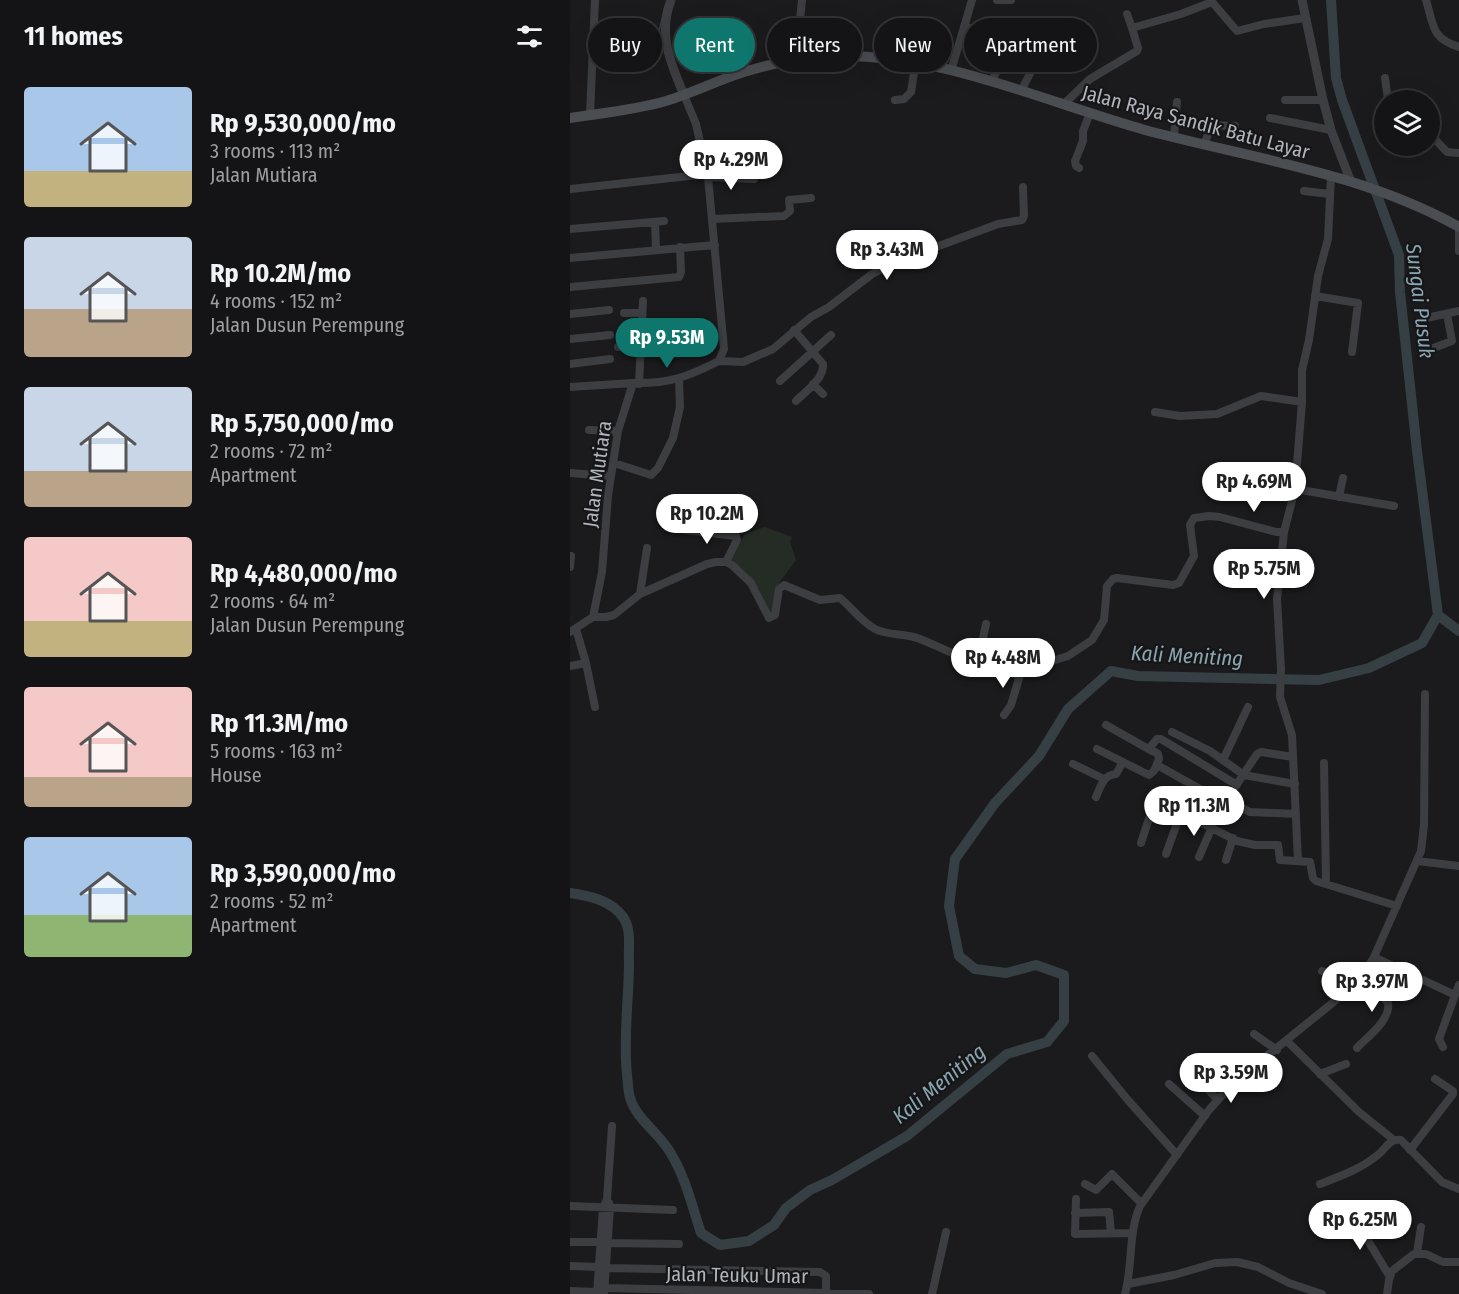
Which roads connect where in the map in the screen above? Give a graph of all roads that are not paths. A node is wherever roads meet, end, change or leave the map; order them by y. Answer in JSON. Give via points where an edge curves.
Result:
{"nodes":[{"id":1,"x":595,"y":0,"type":"edge"},
{"id":2,"x":671,"y":0,"type":"edge"},
{"id":3,"x":802,"y":0,"type":"edge"},
{"id":4,"x":972,"y":0,"type":"edge"},
{"id":5,"x":997,"y":0,"type":"edge"},
{"id":6,"x":1011,"y":0,"type":"edge"},
{"id":7,"x":1302,"y":0,"type":"edge"},
{"id":8,"x":1426,"y":0,"type":"edge"},
{"id":9,"x":1211,"y":1,"type":"edge"},
{"id":10,"x":1127,"y":14,"type":"dead end"},
{"id":11,"x":594,"y":18,"type":"edge"},
{"id":12,"x":800,"y":18,"type":"edge"},
{"id":13,"x":967,"y":18,"type":"edge"},
{"id":14,"x":1305,"y":18,"type":"junction"},
{"id":15,"x":964,"y":28,"type":"edge"},
{"id":16,"x":1132,"y":28,"type":"junction"},
{"id":17,"x":1459,"y":47,"type":"edge"},
{"id":18,"x":767,"y":67,"type":"edge"},
{"id":19,"x":952,"y":68,"type":"edge"},
{"id":20,"x":952,"y":71,"type":"edge"},
{"id":21,"x":592,"y":72,"type":"edge"},
{"id":22,"x":914,"y":72,"type":"edge"},
{"id":23,"x":997,"y":72,"type":"edge"},
{"id":24,"x":1030,"y":72,"type":"edge"},
{"id":25,"x":1385,"y":78,"type":"dead end"},
{"id":26,"x":993,"y":81,"type":"junction"},
{"id":27,"x":1021,"y":90,"type":"junction"},
{"id":28,"x":1387,"y":90,"type":"edge"},
{"id":29,"x":684,"y":95,"type":"junction"},
{"id":30,"x":895,"y":100,"type":"dead end"},
{"id":31,"x":1285,"y":100,"type":"dead end"},
{"id":32,"x":1323,"y":100,"type":"junction"},
{"id":33,"x":1177,"y":102,"type":"dead end"},
{"id":34,"x":1063,"y":105,"type":"junction"},
{"id":35,"x":1090,"y":113,"type":"junction"},
{"id":36,"x":590,"y":114,"type":"junction"},
{"id":37,"x":570,"y":117,"type":"edge"},
{"id":38,"x":1270,"y":118,"type":"dead end"},
{"id":39,"x":1235,"y":126,"type":"dead end"},
{"id":40,"x":1331,"y":130,"type":"junction"},
{"id":41,"x":1174,"y":137,"type":"junction"},
{"id":42,"x":1204,"y":144,"type":"junction"},
{"id":43,"x":1440,"y":145,"type":"edge"},
{"id":44,"x":1459,"y":153,"type":"edge"},
{"id":45,"x":1079,"y":168,"type":"dead end"},
{"id":46,"x":708,"y":176,"type":"junction"},
{"id":47,"x":1331,"y":177,"type":"junction"},
{"id":48,"x":754,"y":179,"type":"dead end"},
{"id":49,"x":1357,"y":184,"type":"junction"},
{"id":50,"x":1023,"y":187,"type":"dead end"},
{"id":51,"x":571,"y":189,"type":"edge"},
{"id":52,"x":1304,"y":191,"type":"dead end"},
{"id":53,"x":1330,"y":194,"type":"junction"},
{"id":54,"x":811,"y":198,"type":"dead end"},
{"id":55,"x":712,"y":219,"type":"junction"},
{"id":56,"x":664,"y":221,"type":"dead end"},
{"id":57,"x":655,"y":222,"type":"junction"},
{"id":58,"x":1459,"y":228,"type":"edge"},
{"id":59,"x":570,"y":229,"type":"edge"},
{"id":60,"x":715,"y":245,"type":"junction"},
{"id":61,"x":680,"y":247,"type":"junction"},
{"id":62,"x":656,"y":249,"type":"junction"},
{"id":63,"x":1459,"y":252,"type":"edge"},
{"id":64,"x":570,"y":258,"type":"edge"},
{"id":65,"x":570,"y":287,"type":"edge"},
{"id":66,"x":1315,"y":296,"type":"junction"},
{"id":67,"x":643,"y":301,"type":"dead end"},
{"id":68,"x":609,"y":310,"type":"dead end"},
{"id":69,"x":1459,"y":311,"type":"edge"},
{"id":70,"x":624,"y":313,"type":"dead end"},
{"id":71,"x":642,"y":313,"type":"junction"},
{"id":72,"x":570,"y":314,"type":"edge"},
{"id":73,"x":1447,"y":314,"type":"junction"},
{"id":74,"x":1422,"y":319,"type":"dead end"},
{"id":75,"x":794,"y":330,"type":"junction"},
{"id":76,"x":610,"y":335,"type":"dead end"},
{"id":77,"x":831,"y":335,"type":"dead end"},
{"id":78,"x":1456,"y":338,"type":"edge"},
{"id":79,"x":570,"y":339,"type":"edge"},
{"id":80,"x":641,"y":346,"type":"junction"},
{"id":81,"x":618,"y":347,"type":"dead end"},
{"id":82,"x":1428,"y":350,"type":"dead end"},
{"id":83,"x":812,"y":351,"type":"junction"},
{"id":84,"x":1352,"y":352,"type":"dead end"},
{"id":85,"x":610,"y":359,"type":"dead end"},
{"id":86,"x":719,"y":361,"type":"junction"},
{"id":87,"x":570,"y":364,"type":"edge"},
{"id":88,"x":679,"y":379,"type":"junction"},
{"id":89,"x":780,"y":381,"type":"dead end"},
{"id":90,"x":636,"y":383,"type":"junction"},
{"id":91,"x":813,"y":384,"type":"junction"},
{"id":92,"x":570,"y":387,"type":"edge"},
{"id":93,"x":823,"y":394,"type":"dead end"},
{"id":94,"x":796,"y":401,"type":"dead end"},
{"id":95,"x":1302,"y":402,"type":"junction"},
{"id":96,"x":1155,"y":412,"type":"dead end"},
{"id":97,"x":589,"y":430,"type":"dead end"},
{"id":98,"x":618,"y":431,"type":"junction"},
{"id":99,"x":614,"y":463,"type":"junction"},
{"id":100,"x":570,"y":473,"type":"edge"},
{"id":101,"x":611,"y":476,"type":"junction"},
{"id":102,"x":1343,"y":478,"type":"dead end"},
{"id":103,"x":1295,"y":489,"type":"junction"},
{"id":104,"x":1339,"y":497,"type":"junction"},
{"id":105,"x":1394,"y":506,"type":"dead end"},
{"id":106,"x":685,"y":530,"type":"dead end"},
{"id":107,"x":1284,"y":532,"type":"junction"},
{"id":108,"x":647,"y":548,"type":"dead end"},
{"id":109,"x":571,"y":556,"type":"edge"},
{"id":110,"x":726,"y":562,"type":"junction"},
{"id":111,"x":570,"y":567,"type":"edge"},
{"id":112,"x":640,"y":594,"type":"junction"},
{"id":113,"x":593,"y":617,"type":"junction"},
{"id":114,"x":986,"y":624,"type":"dead end"},
{"id":115,"x":573,"y":631,"type":"edge"},
{"id":116,"x":978,"y":662,"type":"junction"},
{"id":117,"x":586,"y":663,"type":"junction"},
{"id":118,"x":570,"y":666,"type":"edge"},
{"id":119,"x":1020,"y":675,"type":"junction"},
{"id":120,"x":1425,"y":694,"type":"dead end"},
{"id":121,"x":595,"y":707,"type":"dead end"},
{"id":122,"x":1248,"y":707,"type":"dead end"},
{"id":123,"x":1004,"y":715,"type":"dead end"},
{"id":124,"x":1106,"y":725,"type":"dead end"},
{"id":125,"x":1172,"y":732,"type":"dead end"},
{"id":126,"x":1097,"y":749,"type":"dead end"},
{"id":127,"x":1152,"y":751,"type":"junction"},
{"id":128,"x":1293,"y":757,"type":"junction"},
{"id":129,"x":1222,"y":760,"type":"junction"},
{"id":130,"x":1123,"y":762,"type":"junction"},
{"id":131,"x":1324,"y":763,"type":"dead end"},
{"id":132,"x":1073,"y":764,"type":"dead end"},
{"id":133,"x":1157,"y":765,"type":"junction"},
{"id":134,"x":1244,"y":775,"type":"junction"},
{"id":135,"x":1104,"y":780,"type":"junction"},
{"id":136,"x":1295,"y":784,"type":"junction"},
{"id":137,"x":1237,"y":785,"type":"junction"},
{"id":138,"x":1096,"y":797,"type":"dead end"},
{"id":139,"x":1181,"y":812,"type":"junction"},
{"id":140,"x":1296,"y":814,"type":"junction"},
{"id":141,"x":1196,"y":819,"type":"junction"},
{"id":142,"x":1212,"y":827,"type":"junction"},
{"id":143,"x":1233,"y":838,"type":"junction"},
{"id":144,"x":1141,"y":843,"type":"dead end"},
{"id":145,"x":1166,"y":854,"type":"dead end"},
{"id":146,"x":1199,"y":857,"type":"dead end"},
{"id":147,"x":1226,"y":860,"type":"dead end"},
{"id":148,"x":1298,"y":861,"type":"junction"},
{"id":149,"x":1417,"y":861,"type":"junction"},
{"id":150,"x":1459,"y":866,"type":"edge"},
{"id":151,"x":1326,"y":883,"type":"junction"},
{"id":152,"x":1397,"y":906,"type":"junction"},
{"id":153,"x":1374,"y":957,"type":"junction"},
{"id":154,"x":1322,"y":970,"type":"dead end"},
{"id":155,"x":1357,"y":982,"type":"junction"},
{"id":156,"x":1459,"y":985,"type":"edge"},
{"id":157,"x":1455,"y":994,"type":"junction"},
{"id":158,"x":1254,"y":1034,"type":"dead end"},
{"id":159,"x":1287,"y":1041,"type":"junction"},
{"id":160,"x":1443,"y":1047,"type":"dead end"},
{"id":161,"x":1357,"y":1048,"type":"dead end"},
{"id":162,"x":1277,"y":1050,"type":"junction"},
{"id":163,"x":1092,"y":1056,"type":"dead end"},
{"id":164,"x":1346,"y":1064,"type":"dead end"},
{"id":165,"x":1320,"y":1074,"type":"junction"},
{"id":166,"x":1195,"y":1076,"type":"dead end"},
{"id":167,"x":1435,"y":1079,"type":"dead end"},
{"id":168,"x":1169,"y":1084,"type":"dead end"},
{"id":169,"x":1218,"y":1100,"type":"junction"},
{"id":170,"x":1205,"y":1116,"type":"junction"},
{"id":171,"x":612,"y":1126,"type":"dead end"},
{"id":172,"x":1395,"y":1140,"type":"junction"},
{"id":173,"x":1410,"y":1150,"type":"junction"},
{"id":174,"x":1178,"y":1155,"type":"junction"},
{"id":175,"x":1084,"y":1184,"type":"dead end"},
{"id":176,"x":1320,"y":1184,"type":"dead end"},
{"id":177,"x":1459,"y":1189,"type":"edge"},
{"id":178,"x":1076,"y":1199,"type":"dead end"},
{"id":179,"x":1141,"y":1203,"type":"junction"},
{"id":180,"x":570,"y":1206,"type":"edge"},
{"id":181,"x":607,"y":1208,"type":"junction"},
{"id":182,"x":673,"y":1210,"type":"dead end"},
{"id":183,"x":1350,"y":1212,"type":"dead end"},
{"id":184,"x":1075,"y":1213,"type":"junction"},
{"id":185,"x":1421,"y":1227,"type":"dead end"},
{"id":186,"x":946,"y":1232,"type":"dead end"},
{"id":187,"x":1111,"y":1233,"type":"junction"},
{"id":188,"x":1133,"y":1233,"type":"junction"},
{"id":189,"x":570,"y":1242,"type":"edge"},
{"id":190,"x":604,"y":1242,"type":"junction"},
{"id":191,"x":679,"y":1244,"type":"dead end"},
{"id":192,"x":1418,"y":1253,"type":"junction"},
{"id":193,"x":1459,"y":1262,"type":"edge"},
{"id":194,"x":570,"y":1266,"type":"edge"},
{"id":195,"x":603,"y":1268,"type":"junction"},
{"id":196,"x":1390,"y":1277,"type":"junction"},
{"id":197,"x":1128,"y":1284,"type":"junction"},
{"id":198,"x":570,"y":1291,"type":"edge"},
{"id":199,"x":601,"y":1292,"type":"edge"},
{"id":200,"x":654,"y":1292,"type":"edge"},
{"id":201,"x":769,"y":1293,"type":"edge"},
{"id":202,"x":826,"y":1293,"type":"edge"},
{"id":203,"x":869,"y":1294,"type":"edge"},
{"id":204,"x":932,"y":1294,"type":"edge"},
{"id":205,"x":1125,"y":1294,"type":"edge"},
{"id":206,"x":1322,"y":1294,"type":"edge"},
{"id":207,"x":1387,"y":1294,"type":"edge"}],
"edges":[{"from":1,"to":11,"type":"street"},
{"from":2,"to":29,"type":"street","via":[[665,36],[670,62]]},
{"from":3,"to":12,"type":"street"},
{"from":4,"to":13,"type":"street"},
{"from":5,"to":6,"type":"street"},
{"from":7,"to":14,"type":"street"},
{"from":8,"to":17,"type":"street","via":[[1438,37]]},
{"from":9,"to":14,"type":"street","via":[[1237,31]]},
{"from":9,"to":16,"type":"street"},
{"from":10,"to":16,"type":"street"},
{"from":14,"to":32,"type":"street"},
{"from":15,"to":19,"type":"street"},
{"from":16,"to":34,"type":"street","via":[[1137,51],[1090,79]]},
{"from":18,"to":29,"type":"main road","name":"Jalan Raya Sandik Batu Layar"},
{"from":20,"to":26,"type":"main road","name":"Jalan Raya Sandik Batu Layar"},
{"from":21,"to":36,"type":"street"},
{"from":22,"to":30,"type":"street","via":[[909,95]]},
{"from":23,"to":26,"type":"street"},
{"from":24,"to":27,"type":"street"},
{"from":25,"to":28,"type":"street"},
{"from":26,"to":27,"type":"main road","name":"Jalan Raya Sandik Batu Layar"},
{"from":27,"to":34,"type":"main road","name":"Jalan Raya Sandik Batu Layar"},
{"from":29,"to":36,"type":"main road","name":"Jalan Raya Sandik Batu Layar","via":[[641,107]]},
{"from":29,"to":46,"type":"street","via":[[696,124]]},
{"from":31,"to":32,"type":"street"},
{"from":32,"to":40,"type":"street"},
{"from":33,"to":41,"type":"street"},
{"from":34,"to":35,"type":"main road","name":"Jalan Raya Sandik Batu Layar"},
{"from":35,"to":41,"type":"main road","name":"Jalan Raya Sandik Batu Layar"},
{"from":35,"to":45,"type":"street","via":[[1075,162]]},
{"from":36,"to":37,"type":"main road","name":"Jalan Raya Sandik Batu Layar"},
{"from":38,"to":40,"type":"street"},
{"from":39,"to":42,"type":"street","via":[[1212,125]]},
{"from":40,"to":49,"type":"street"},
{"from":41,"to":42,"type":"main road","name":"Jalan Raya Sandik Batu Layar"},
{"from":42,"to":47,"type":"main road","name":"Jalan Raya Sandik Batu Layar"},
{"from":43,"to":44,"type":"street","via":[[1447,152]]},
{"from":46,"to":48,"type":"street"},
{"from":46,"to":51,"type":"street"},
{"from":46,"to":55,"type":"street"},
{"from":47,"to":49,"type":"main road","name":"Jalan Raya Sandik Batu Layar"},
{"from":47,"to":53,"type":"street"},
{"from":49,"to":58,"type":"main road","name":"Jalan Raya Sandik Batu Layar","via":[[1431,212]]},
{"from":50,"to":75,"type":"street","via":[[1022,220],[998,224],[926,249],[872,274]]},
{"from":52,"to":53,"type":"street"},
{"from":53,"to":66,"type":"street","via":[[1328,240]]},
{"from":54,"to":55,"type":"street","via":[[789,200],[790,211],[784,216]]},
{"from":55,"to":60,"type":"street"},
{"from":56,"to":57,"type":"street"},
{"from":57,"to":59,"type":"street"},
{"from":57,"to":62,"type":"street"},
{"from":58,"to":63,"type":"street"},
{"from":60,"to":61,"type":"street"},
{"from":60,"to":86,"type":"street","via":[[725,345]]},
{"from":61,"to":62,"type":"street"},
{"from":61,"to":65,"type":"street","via":[[679,277]]},
{"from":62,"to":64,"type":"street"},
{"from":66,"to":84,"type":"street","via":[[1358,303]]},
{"from":66,"to":95,"type":"street","via":[[1302,370]]},
{"from":67,"to":71,"type":"street","name":"Jalan Mutiara"},
{"from":68,"to":72,"type":"street"},
{"from":69,"to":73,"type":"street"},
{"from":70,"to":71,"type":"street"},
{"from":71,"to":80,"type":"street","name":"Jalan Mutiara"},
{"from":73,"to":74,"type":"street"},
{"from":73,"to":78,"type":"street"},
{"from":75,"to":83,"type":"street"},
{"from":75,"to":86,"type":"street","via":[[763,355],[738,363]]},
{"from":76,"to":79,"type":"street"},
{"from":77,"to":83,"type":"street"},
{"from":78,"to":82,"type":"street"},
{"from":80,"to":81,"type":"street"},
{"from":80,"to":90,"type":"street","name":"Jalan Mutiara"},
{"from":83,"to":89,"type":"street"},
{"from":83,"to":91,"type":"street","via":[[824,368]]},
{"from":85,"to":87,"type":"street"},
{"from":86,"to":88,"type":"street"},
{"from":88,"to":90,"type":"street"},
{"from":88,"to":99,"type":"street","via":[[680,407],[673,438],[656,470],[651,476]]},
{"from":90,"to":92,"type":"street"},
{"from":90,"to":98,"type":"street","name":"Jalan Mutiara"},
{"from":91,"to":93,"type":"street"},
{"from":91,"to":94,"type":"street"},
{"from":95,"to":96,"type":"street","via":[[1261,396],[1217,414],[1180,416]]},
{"from":95,"to":103,"type":"street"},
{"from":97,"to":98,"type":"street"},
{"from":98,"to":99,"type":"street","name":"Jalan Mutiara"},
{"from":99,"to":101,"type":"street","name":"Jalan Mutiara"},
{"from":100,"to":101,"type":"street"},
{"from":101,"to":113,"type":"street","name":"Jalan Mutiara","via":[[602,572]]},
{"from":102,"to":104,"type":"street"},
{"from":103,"to":104,"type":"street"},
{"from":103,"to":107,"type":"street"},
{"from":104,"to":105,"type":"street"},
{"from":106,"to":110,"type":"street","via":[[736,536],[738,540]]},
{"from":107,"to":119,"type":"street","via":[[1214,516],[1194,518],[1190,525],[1194,556],[1179,583],[1113,579],[1107,586],[1104,620],[1092,640],[1068,656]]},
{"from":107,"to":128,"type":"street","via":[[1277,598],[1280,697],[1292,735]]},
{"from":108,"to":112,"type":"street"},
{"from":109,"to":111,"type":"street"},
{"from":110,"to":112,"type":"street","via":[[707,564]]},
{"from":110,"to":116,"type":"street","via":[[751,583],[769,618],[775,615],[779,589],[784,585],[820,600],[838,598],[878,630],[919,639]]},
{"from":112,"to":113,"type":"street","via":[[614,615]]},
{"from":113,"to":115,"type":"street"},
{"from":114,"to":116,"type":"street"},
{"from":115,"to":117,"type":"street"},
{"from":116,"to":119,"type":"street"},
{"from":117,"to":118,"type":"street"},
{"from":117,"to":121,"type":"street"},
{"from":119,"to":123,"type":"street"},
{"from":120,"to":149,"type":"street","via":[[1424,825]]},
{"from":122,"to":129,"type":"street"},
{"from":124,"to":127,"type":"street"},
{"from":125,"to":129,"type":"street"},
{"from":126,"to":130,"type":"street"},
{"from":127,"to":133,"type":"street","via":[[1159,757]]},
{"from":127,"to":137,"type":"street","via":[[1151,746],[1161,739]]},
{"from":128,"to":134,"type":"street","via":[[1261,752]]},
{"from":128,"to":136,"type":"street"},
{"from":129,"to":134,"type":"street"},
{"from":130,"to":133,"type":"street","via":[[1149,775]]},
{"from":130,"to":135,"type":"street","via":[[1116,774],[1109,774]]},
{"from":131,"to":151,"type":"street"},
{"from":132,"to":135,"type":"street"},
{"from":133,"to":141,"type":"street","via":[[1209,794]]},
{"from":134,"to":136,"type":"street"},
{"from":134,"to":137,"type":"street"},
{"from":135,"to":138,"type":"street"},
{"from":136,"to":140,"type":"street"},
{"from":137,"to":140,"type":"street","via":[[1227,798],[1230,803],[1250,812]]},
{"from":139,"to":141,"type":"street"},
{"from":139,"to":144,"type":"street","via":[[1156,802]]},
{"from":139,"to":145,"type":"street"},
{"from":140,"to":148,"type":"street"},
{"from":141,"to":142,"type":"street"},
{"from":142,"to":143,"type":"street"},
{"from":142,"to":146,"type":"street"},
{"from":143,"to":147,"type":"street"},
{"from":143,"to":148,"type":"street","via":[[1255,845],[1277,844],[1281,861]]},
{"from":148,"to":151,"type":"street","via":[[1310,862],[1314,880]]},
{"from":149,"to":150,"type":"street"},
{"from":149,"to":152,"type":"street"},
{"from":151,"to":152,"type":"street"},
{"from":152,"to":153,"type":"street"},
{"from":153,"to":155,"type":"street"},
{"from":153,"to":157,"type":"street"},
{"from":154,"to":155,"type":"street"},
{"from":155,"to":159,"type":"street"},
{"from":155,"to":161,"type":"street","via":[[1386,1000],[1389,1007],[1384,1019]]},
{"from":156,"to":157,"type":"street"},
{"from":157,"to":160,"type":"street","via":[[1439,1039]]},
{"from":158,"to":162,"type":"street"},
{"from":159,"to":162,"type":"street"},
{"from":159,"to":165,"type":"street"},
{"from":162,"to":169,"type":"street","via":[[1232,1084]]},
{"from":163,"to":174,"type":"street"},
{"from":164,"to":165,"type":"street"},
{"from":165,"to":172,"type":"street"},
{"from":166,"to":169,"type":"street"},
{"from":167,"to":173,"type":"street","via":[[1453,1094]]},
{"from":168,"to":170,"type":"street"},
{"from":169,"to":170,"type":"street"},
{"from":170,"to":174,"type":"street"},
{"from":171,"to":181,"type":"street"},
{"from":172,"to":173,"type":"street","via":[[1401,1140]]},
{"from":172,"to":176,"type":"street","via":[[1366,1165]]},
{"from":173,"to":177,"type":"street","via":[[1442,1182]]},
{"from":174,"to":179,"type":"street"},
{"from":175,"to":179,"type":"street","via":[[1096,1190],[1112,1174]]},
{"from":178,"to":184,"type":"street"},
{"from":179,"to":188,"type":"street"},
{"from":180,"to":181,"type":"street"},
{"from":181,"to":182,"type":"street"},
{"from":181,"to":190,"type":"street"},
{"from":183,"to":196,"type":"street"},
{"from":184,"to":187,"type":"street","via":[[1109,1212]]},
{"from":184,"to":187,"type":"street","via":[[1075,1234]]},
{"from":185,"to":192,"type":"street"},
{"from":186,"to":204,"type":"street"},
{"from":187,"to":188,"type":"street"},
{"from":188,"to":197,"type":"street"},
{"from":189,"to":190,"type":"street"},
{"from":190,"to":191,"type":"street"},
{"from":190,"to":195,"type":"street"},
{"from":192,"to":193,"type":"street","via":[[1443,1262]]},
{"from":192,"to":196,"type":"street"},
{"from":194,"to":195,"type":"street"},
{"from":195,"to":199,"type":"street"},
{"from":195,"to":202,"type":"street","via":[[820,1272],[826,1276]]},
{"from":196,"to":207,"type":"street"},
{"from":197,"to":205,"type":"street"},
{"from":197,"to":206,"type":"street","via":[[1215,1263],[1237,1262]]},
{"from":198,"to":199,"type":"street","name":"Jalan Teuku Umar"},
{"from":199,"to":200,"type":"street","name":"Jalan Teuku Umar"},
{"from":200,"to":201,"type":"street","name":"Jalan Teuku Umar"},
{"from":201,"to":202,"type":"street","name":"Jalan Teuku Umar"},
{"from":202,"to":203,"type":"street","name":"Jalan Teuku Umar"}]}
